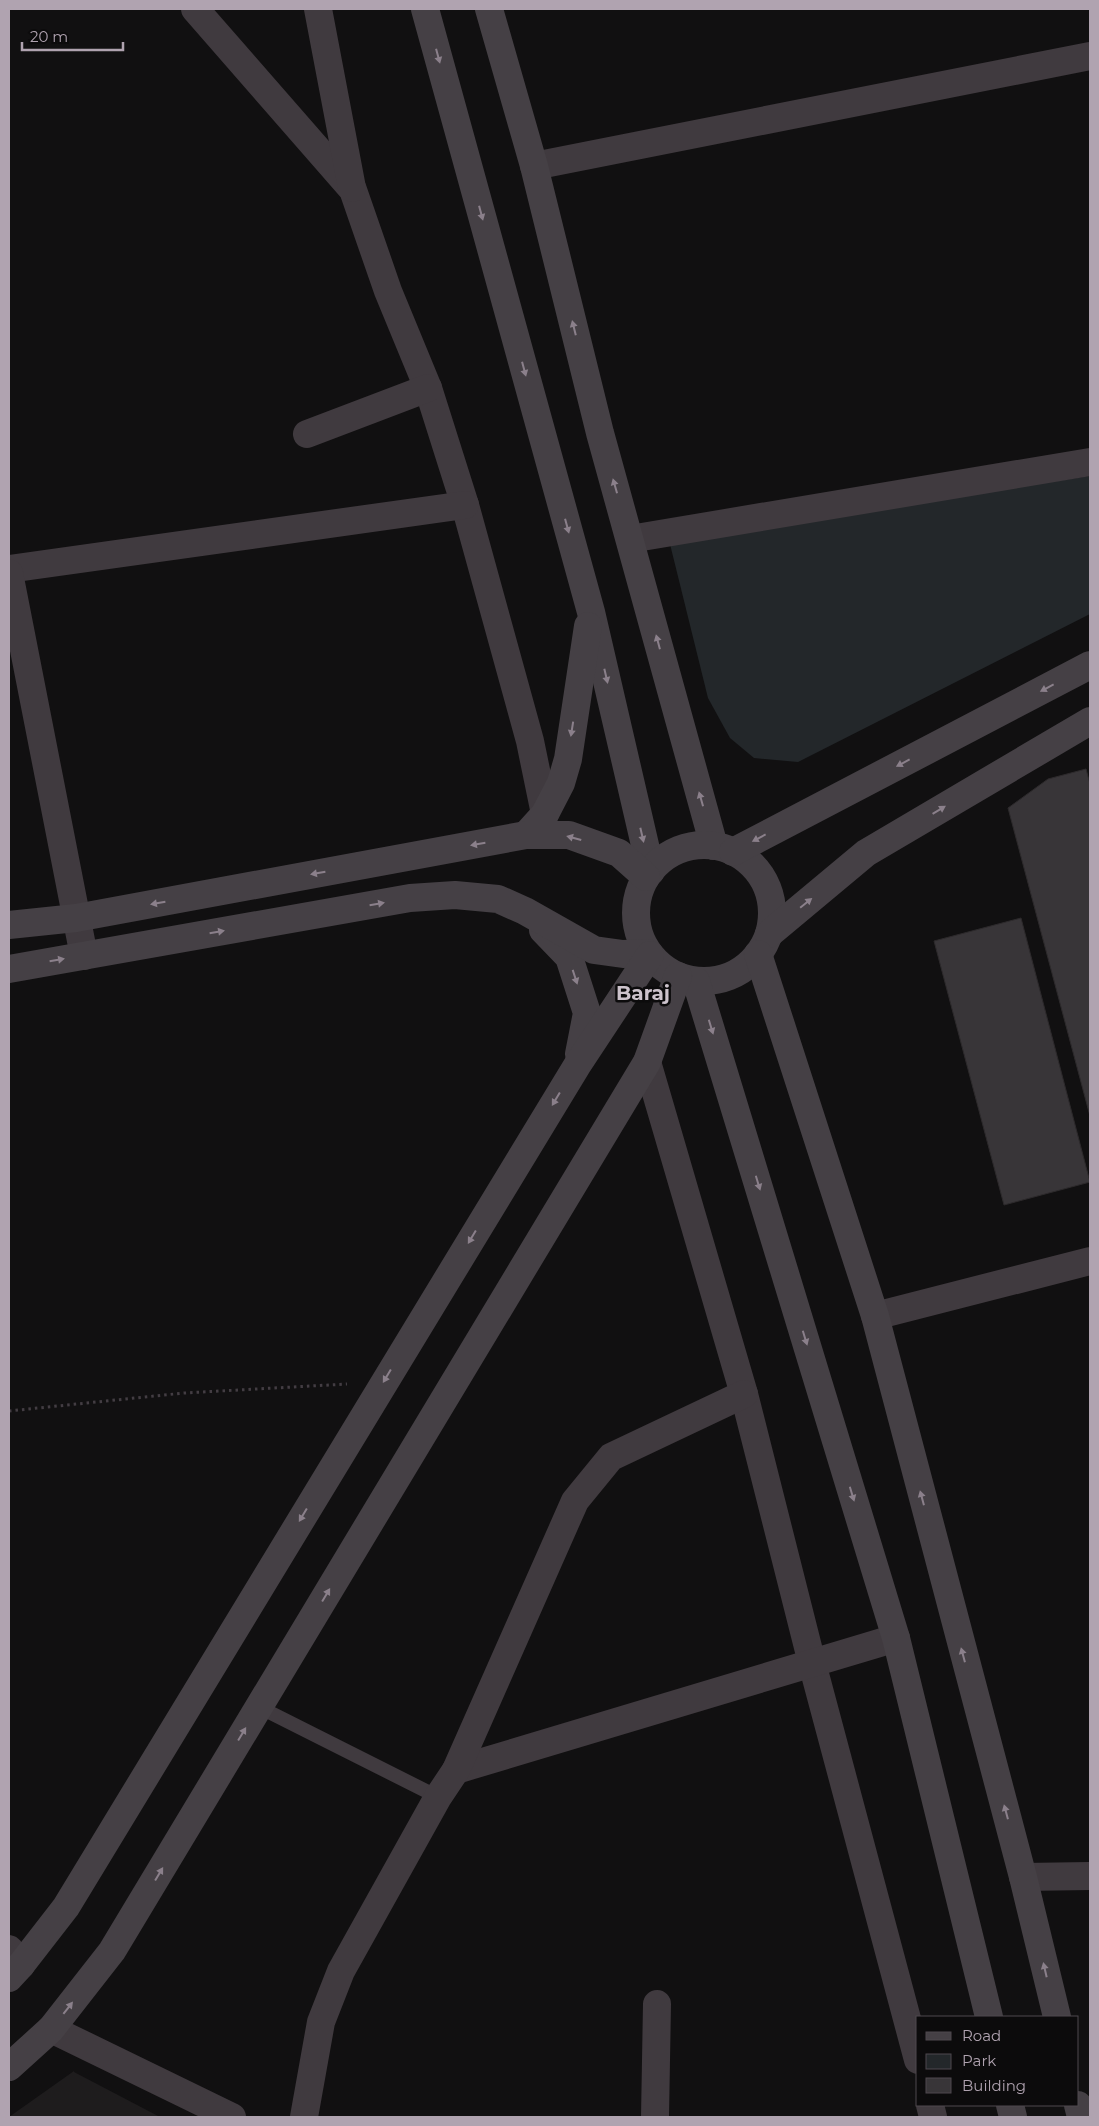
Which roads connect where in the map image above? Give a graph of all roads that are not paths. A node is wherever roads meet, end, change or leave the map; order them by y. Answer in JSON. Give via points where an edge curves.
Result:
{"nodes":[{"id":1,"x":195,"y":9,"type":"edge"},
{"id":2,"x":318,"y":9,"type":"edge"},
{"id":3,"x":425,"y":9,"type":"edge"},
{"id":4,"x":490,"y":9,"type":"edge"},
{"id":5,"x":1090,"y":56,"type":"edge"},
{"id":6,"x":534,"y":166,"type":"junction"},
{"id":7,"x":352,"y":190,"type":"junction"},
{"id":8,"x":428,"y":388,"type":"junction"},
{"id":9,"x":307,"y":434,"type":"dead end"},
{"id":10,"x":1090,"y":462,"type":"edge"},
{"id":11,"x":465,"y":505,"type":"junction"},
{"id":12,"x":630,"y":539,"type":"junction"},
{"id":13,"x":9,"y":569,"type":"edge"},
{"id":14,"x":9,"y":573,"type":"edge"},
{"id":15,"x":591,"y":612,"type":"junction"},
{"id":16,"x":1090,"y":665,"type":"edge"},
{"id":17,"x":1090,"y":721,"type":"edge"},
{"id":18,"x":545,"y":814,"type":"junction"},
{"id":19,"x":526,"y":835,"type":"junction"},
{"id":20,"x":724,"y":849,"type":"junction"},
{"id":21,"x":648,"y":874,"type":"junction"},
{"id":22,"x":525,"y":911,"type":"junction"},
{"id":23,"x":76,"y":918,"type":"junction"},
{"id":24,"x":9,"y":926,"type":"edge"},
{"id":25,"x":763,"y":944,"type":"junction"},
{"id":26,"x":649,"y":954,"type":"junction"},
{"id":27,"x":84,"y":956,"type":"junction"},
{"id":28,"x":9,"y":969,"type":"edge"},
{"id":29,"x":687,"y":978,"type":"junction"},
{"id":30,"x":647,"y":1062,"type":"junction"},
{"id":31,"x":578,"y":1064,"type":"junction"},
{"id":32,"x":1090,"y":1260,"type":"edge"},
{"id":33,"x":875,"y":1316,"type":"junction"},
{"id":34,"x":744,"y":1394,"type":"junction"},
{"id":35,"x":896,"y":1638,"type":"junction"},
{"id":36,"x":812,"y":1663,"type":"junction"},
{"id":37,"x":259,"y":1707,"type":"junction"},
{"id":38,"x":456,"y":1770,"type":"junction"},
{"id":39,"x":438,"y":1797,"type":"junction"},
{"id":40,"x":1023,"y":1876,"type":"junction"},
{"id":41,"x":1090,"y":1876,"type":"edge"},
{"id":42,"x":13,"y":1964,"type":"edge"},
{"id":43,"x":657,"y":2004,"type":"dead end"},
{"id":44,"x":989,"y":2016,"type":"edge"},
{"id":45,"x":1057,"y":2016,"type":"edge"},
{"id":46,"x":51,"y":2029,"type":"junction"},
{"id":47,"x":916,"y":2053,"type":"edge"},
{"id":48,"x":9,"y":2067,"type":"edge"},
{"id":49,"x":232,"y":2117,"type":"edge"},
{"id":50,"x":304,"y":2117,"type":"edge"},
{"id":51,"x":655,"y":2117,"type":"edge"}],
"edges":[{"from":1,"to":7,"type":"street"},
{"from":2,"to":7,"type":"street"},
{"from":3,"to":15,"type":"street","one_way":true},
{"from":4,"to":6,"type":"street"},
{"from":5,"to":6,"type":"street"},
{"from":12,"to":6,"type":"street","one_way":true,"via":[[600,433]]},
{"from":7,"to":8,"type":"street","via":[[388,291]]},
{"from":8,"to":9,"type":"street"},
{"from":8,"to":11,"type":"street"},
{"from":10,"to":12,"type":"street"},
{"from":11,"to":13,"type":"street"},
{"from":11,"to":18,"type":"street","via":[[530,741]]},
{"from":20,"to":12,"type":"street","one_way":true},
{"from":14,"to":23,"type":"street"},
{"from":15,"to":18,"type":"street","one_way":true,"via":[[568,759],[561,783]]},
{"from":15,"to":21,"type":"street","one_way":true},
{"from":16,"to":20,"type":"street","one_way":true},
{"from":25,"to":17,"type":"street","one_way":true,"via":[[866,853]]},
{"from":18,"to":19,"type":"street"},
{"from":21,"to":19,"type":"street","one_way":true,"via":[[619,853],[569,836]]},
{"from":19,"to":23,"type":"street","one_way":true},
{"from":20,"to":21,"type":"street","via":[[694,846],[675,851],[658,862]]},
{"from":20,"to":25,"type":"street","via":[[749,863],[766,886],[772,914]]},
{"from":21,"to":26,"type":"street","via":[[638,896],[635,915],[639,935]]},
{"from":22,"to":26,"type":"street","via":[[594,950]]},
{"from":27,"to":22,"type":"street","one_way":true,"via":[[410,898],[455,895],[498,900]]},
{"from":22,"to":31,"type":"street","one_way":true,"via":[[568,957],[586,1013]]},
{"from":23,"to":24,"type":"street"},
{"from":23,"to":27,"type":"street"},
{"from":25,"to":29,"type":"street","via":[[741,970],[720,979]]},
{"from":25,"to":33,"type":"street"},
{"from":26,"to":29,"type":"street","via":[[662,966]]},
{"from":26,"to":31,"type":"street"},
{"from":28,"to":27,"type":"street","one_way":true},
{"from":29,"to":30,"type":"street"},
{"from":29,"to":35,"type":"street","one_way":true},
{"from":30,"to":34,"type":"street"},
{"from":37,"to":30,"type":"street","one_way":true},
{"from":31,"to":42,"type":"street","one_way":true,"via":[[66,1907]]},
{"from":32,"to":33,"type":"street"},
{"from":40,"to":33,"type":"street","one_way":true},
{"from":34,"to":36,"type":"street"},
{"from":34,"to":38,"type":"street","via":[[611,1458],[576,1501]]},
{"from":35,"to":36,"type":"street"},
{"from":35,"to":44,"type":"street"},
{"from":36,"to":38,"type":"street"},
{"from":36,"to":47,"type":"street"},
{"from":37,"to":39,"type":"lane"},
{"from":46,"to":37,"type":"street","one_way":true,"via":[[112,1951]]},
{"from":38,"to":39,"type":"street"},
{"from":39,"to":50,"type":"street","via":[[340,1971],[321,2022]]},
{"from":40,"to":41,"type":"street"},
{"from":45,"to":40,"type":"street","one_way":true},
{"from":43,"to":51,"type":"street"},
{"from":46,"to":48,"type":"street"},
{"from":46,"to":49,"type":"street"}]}
